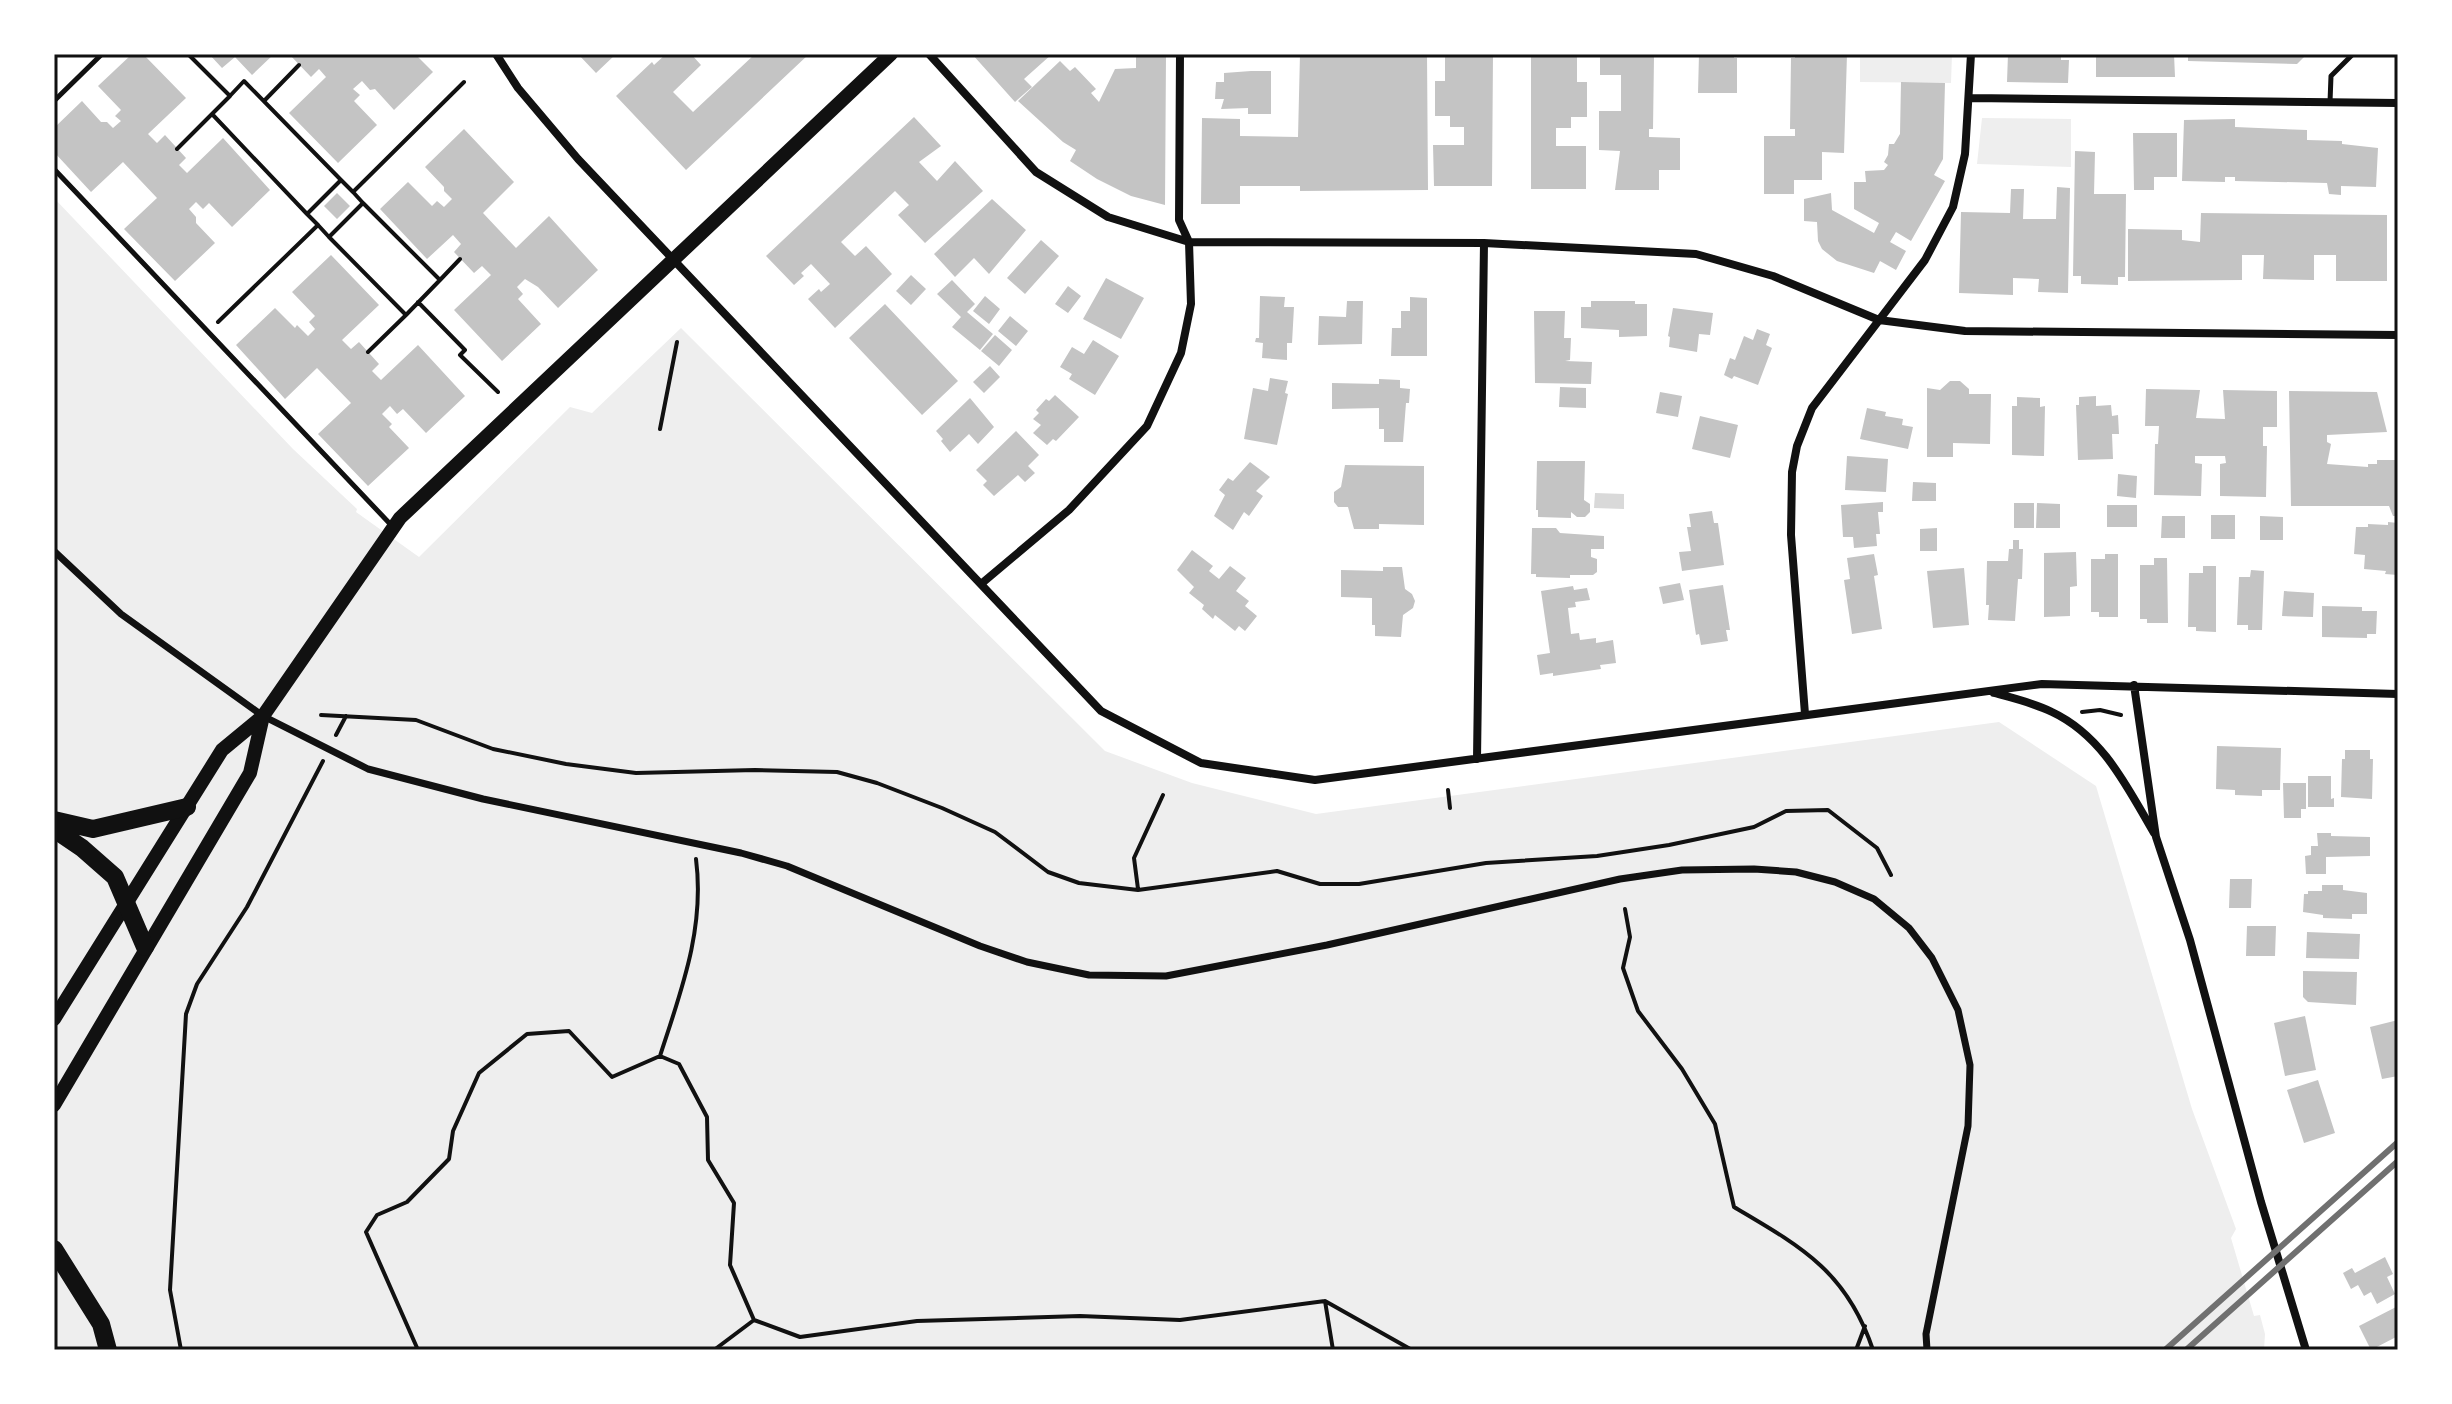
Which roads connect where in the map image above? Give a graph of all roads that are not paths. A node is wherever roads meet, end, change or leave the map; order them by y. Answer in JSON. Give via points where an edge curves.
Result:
{"nodes":[{"id":1,"x":102,"y":54,"type":"edge"},
{"id":2,"x":496,"y":54,"type":"edge"},
{"id":3,"x":891,"y":54,"type":"edge"},
{"id":4,"x":929,"y":54,"type":"edge"},
{"id":5,"x":1180,"y":54,"type":"edge"},
{"id":6,"x":1971,"y":54,"type":"edge"},
{"id":7,"x":2353,"y":54,"type":"edge"},
{"id":8,"x":1970,"y":98,"type":"junction"},
{"id":9,"x":54,"y":101,"type":"edge"},
{"id":10,"x":2330,"y":102,"type":"junction"},
{"id":11,"x":2398,"y":103,"type":"edge"},
{"id":12,"x":54,"y":169,"type":"edge"},
{"id":13,"x":1189,"y":242,"type":"junction"},
{"id":14,"x":1484,"y":243,"type":"junction"},
{"id":15,"x":674,"y":259,"type":"junction"},
{"id":16,"x":1879,"y":320,"type":"junction"},
{"id":17,"x":2398,"y":335,"type":"edge"},
{"id":18,"x":393,"y":528,"type":"junction"},
{"id":19,"x":54,"y":551,"type":"edge"},
{"id":20,"x":981,"y":584,"type":"junction"},
{"id":21,"x":2134,"y":685,"type":"junction"},
{"id":22,"x":1989,"y":691,"type":"junction"},
{"id":23,"x":2398,"y":694,"type":"edge"},
{"id":24,"x":1805,"y":714,"type":"junction"},
{"id":25,"x":263,"y":716,"type":"junction"},
{"id":26,"x":1477,"y":759,"type":"junction"},
{"id":27,"x":187,"y":807,"type":"junction"},
{"id":28,"x":54,"y":820,"type":"edge"},
{"id":29,"x":54,"y":829,"type":"edge"},
{"id":30,"x":2156,"y":837,"type":"junction"},
{"id":31,"x":126,"y":906,"type":"junction"},
{"id":32,"x":145,"y":947,"type":"junction"},
{"id":33,"x":54,"y":1019,"type":"edge"},
{"id":34,"x":54,"y":1105,"type":"edge"},
{"id":35,"x":54,"y":1249,"type":"edge"},
{"id":36,"x":54,"y":1271,"type":"edge"},
{"id":37,"x":83,"y":1295,"type":"junction"},
{"id":38,"x":108,"y":1350,"type":"edge"},
{"id":39,"x":1927,"y":1350,"type":"edge"},
{"id":40,"x":2306,"y":1350,"type":"edge"}],
"edges":[{"from":1,"to":9,"type":"lane"},
{"from":2,"to":15,"type":"street","via":[[578,159]]},
{"from":3,"to":15,"type":"main road"},
{"from":4,"to":13,"type":"street","via":[[1036,172],[1108,217]]},
{"from":5,"to":13,"type":"street","via":[[1179,220]]},
{"from":6,"to":8,"type":"street"},
{"from":7,"to":10,"type":"lane","via":[[2331,76]]},
{"from":8,"to":10,"type":"street"},
{"from":8,"to":16,"type":"street","via":[[1953,207],[1925,260]]},
{"from":10,"to":11,"type":"street"},
{"from":12,"to":18,"type":"lane"},
{"from":13,"to":14,"type":"street"},
{"from":13,"to":20,"type":"street","via":[[1191,304],[1181,353],[1147,426],[1069,510]]},
{"from":14,"to":16,"type":"street","via":[[1696,254],[1773,276]]},
{"from":14,"to":26,"type":"street"},
{"from":15,"to":18,"type":"main road"},
{"from":15,"to":20,"type":"street"},
{"from":16,"to":17,"type":"street","via":[[1965,331]]},
{"from":16,"to":24,"type":"street","via":[[1812,408],[1792,472],[1791,535]]},
{"from":18,"to":25,"type":"main road"},
{"from":19,"to":25,"type":"street","via":[[121,614]]},
{"from":20,"to":26,"type":"street","via":[[1101,711],[1201,763],[1315,780]]},
{"from":21,"to":22,"type":"street","via":[[2042,684]]},
{"from":21,"to":23,"type":"street"},
{"from":21,"to":30,"type":"street"},
{"from":22,"to":24,"type":"street"},
{"from":22,"to":30,"type":"street","via":[[2055,713],[2100,748]]},
{"from":24,"to":26,"type":"street"},
{"from":25,"to":27,"type":"main road","via":[[222,750]]},
{"from":25,"to":32,"type":"main road","via":[[250,773]]},
{"from":25,"to":39,"type":"street","via":[[368,769],[787,866],[980,946],[1089,975],[1166,976],[1682,870],[1782,871],[1835,882],[1874,899],[1924,948],[1958,1010],[1970,1065],[1968,1126]]},
{"from":27,"to":28,"type":"highway","via":[[93,829]]},
{"from":27,"to":31,"type":"main road"},
{"from":29,"to":31,"type":"highway","via":[[115,877]]},
{"from":30,"to":40,"type":"street"},
{"from":31,"to":32,"type":"highway"},
{"from":31,"to":33,"type":"main road"},
{"from":32,"to":34,"type":"main road"},
{"from":35,"to":37,"type":"highway"},
{"from":36,"to":37,"type":"highway"},
{"from":37,"to":38,"type":"highway","via":[[101,1324]]}]}
